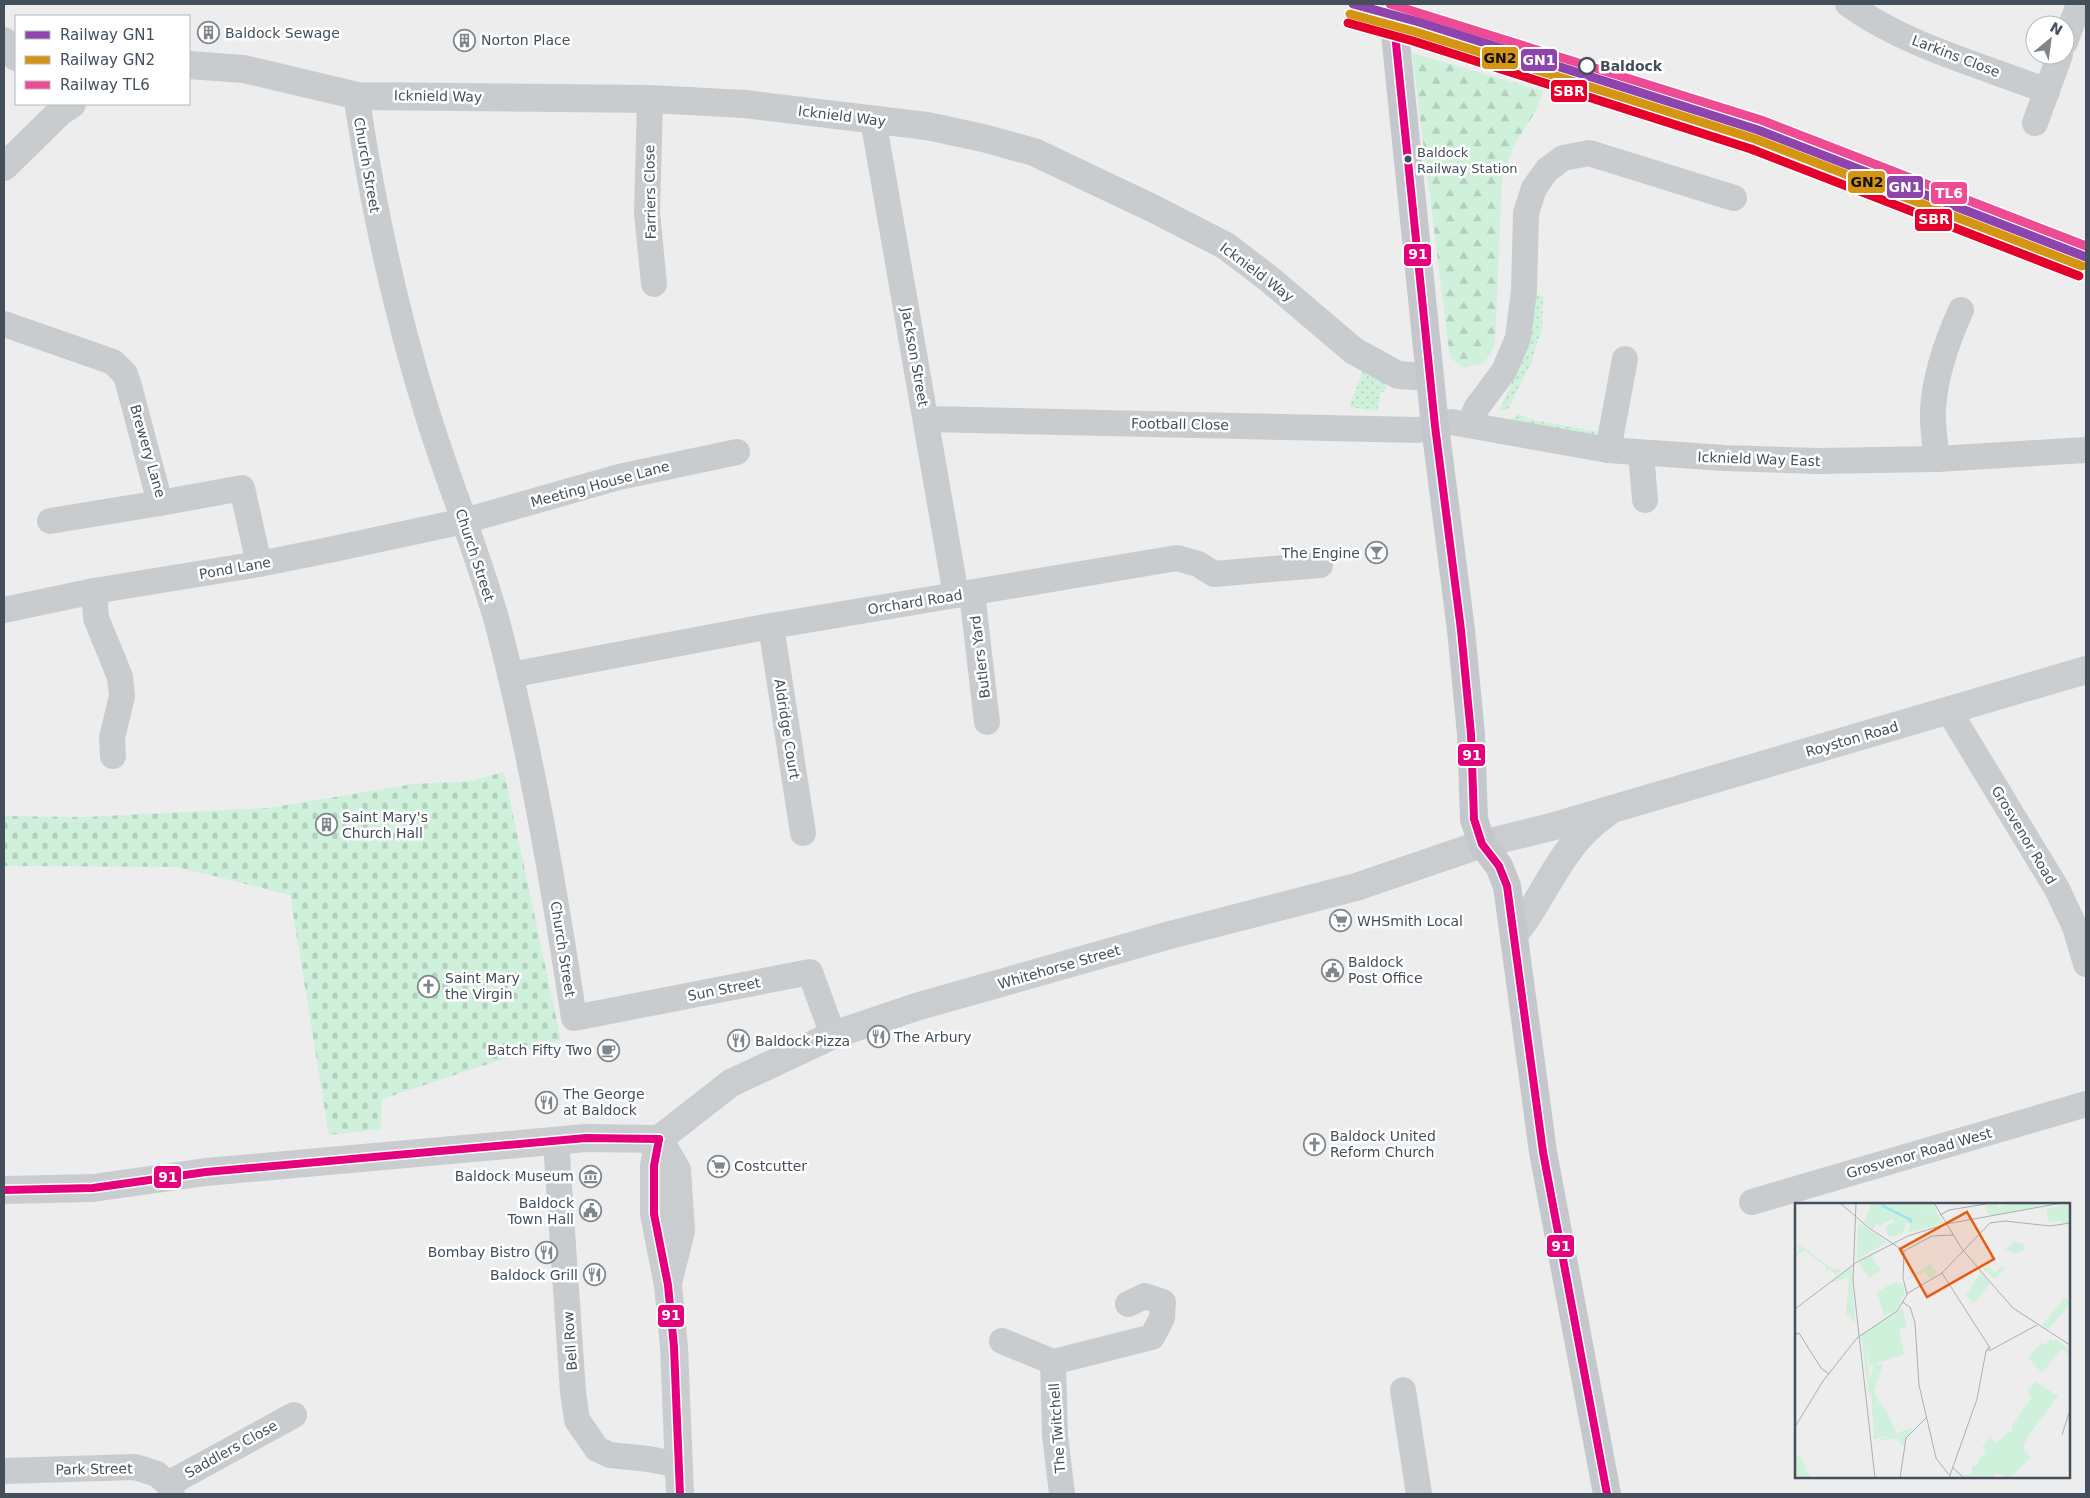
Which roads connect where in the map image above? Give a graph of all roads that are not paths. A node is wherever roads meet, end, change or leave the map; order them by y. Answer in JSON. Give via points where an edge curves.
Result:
{"nodes":[{"id":1,"x":1392,"y":4,"type":"edge"},
{"id":2,"x":1863,"y":9,"type":"edge"},
{"id":3,"x":4,"y":41,"type":"edge"},
{"id":4,"x":15,"y":56,"type":"edge"},
{"id":5,"x":190,"y":65,"type":"edge"},
{"id":6,"x":2056,"y":65,"type":"edge"},
{"id":7,"x":2046,"y":91,"type":"junction"},
{"id":8,"x":358,"y":96,"type":"junction"},
{"id":9,"x":650,"y":100,"type":"junction"},
{"id":10,"x":62,"y":106,"type":"edge"},
{"id":11,"x":873,"y":119,"type":"junction"},
{"id":12,"x":2035,"y":123,"type":"dead end"},
{"id":13,"x":7,"y":158,"type":"edge"},
{"id":14,"x":1734,"y":198,"type":"dead end"},
{"id":15,"x":654,"y":284,"type":"dead end"},
{"id":16,"x":1961,"y":310,"type":"dead end"},
{"id":17,"x":4,"y":324,"type":"edge"},
{"id":18,"x":1625,"y":359,"type":"dead end"},
{"id":19,"x":1430,"y":377,"type":"junction"},
{"id":20,"x":926,"y":419,"type":"junction"},
{"id":21,"x":1469,"y":425,"type":"junction"},
{"id":22,"x":1435,"y":426,"type":"junction"},
{"id":23,"x":1608,"y":450,"type":"junction"},
{"id":24,"x":2086,"y":450,"type":"edge"},
{"id":25,"x":737,"y":452,"type":"dead end"},
{"id":26,"x":1641,"y":453,"type":"junction"},
{"id":27,"x":1937,"y":459,"type":"junction"},
{"id":28,"x":1645,"y":500,"type":"dead end"},
{"id":29,"x":160,"y":503,"type":"junction"},
{"id":30,"x":50,"y":521,"type":"dead end"},
{"id":31,"x":464,"y":521,"type":"junction"},
{"id":32,"x":259,"y":564,"type":"junction"},
{"id":33,"x":1320,"y":565,"type":"dead end"},
{"id":34,"x":94,"y":591,"type":"junction"},
{"id":35,"x":964,"y":594,"type":"junction"},
{"id":36,"x":4,"y":610,"type":"edge"},
{"id":37,"x":771,"y":626,"type":"junction"},
{"id":38,"x":2086,"y":670,"type":"edge"},
{"id":39,"x":510,"y":675,"type":"junction"},
{"id":40,"x":1949,"y":711,"type":"junction"},
{"id":41,"x":987,"y":722,"type":"dead end"},
{"id":42,"x":113,"y":756,"type":"dead end"},
{"id":43,"x":1617,"y":806,"type":"junction"},
{"id":44,"x":803,"y":833,"type":"dead end"},
{"id":45,"x":1482,"y":844,"type":"junction"},
{"id":46,"x":1514,"y":934,"type":"junction"},
{"id":47,"x":2086,"y":964,"type":"edge"},
{"id":48,"x":574,"y":1018,"type":"joint"},
{"id":49,"x":833,"y":1035,"type":"junction"},
{"id":50,"x":2086,"y":1104,"type":"edge"},
{"id":51,"x":659,"y":1139,"type":"junction"},
{"id":52,"x":556,"y":1142,"type":"junction"},
{"id":53,"x":4,"y":1190,"type":"edge"},
{"id":54,"x":1752,"y":1202,"type":"dead end"},
{"id":55,"x":1128,"y":1304,"type":"dead end"},
{"id":56,"x":1002,"y":1341,"type":"dead end"},
{"id":57,"x":1053,"y":1362,"type":"junction"},
{"id":58,"x":1403,"y":1390,"type":"dead end"},
{"id":59,"x":294,"y":1414,"type":"dead end"},
{"id":60,"x":680,"y":1465,"type":"junction"},
{"id":61,"x":4,"y":1471,"type":"edge"},
{"id":62,"x":170,"y":1489,"type":"edge"},
{"id":63,"x":680,"y":1494,"type":"edge"},
{"id":64,"x":1062,"y":1494,"type":"edge"},
{"id":65,"x":1419,"y":1494,"type":"edge"},
{"id":66,"x":1607,"y":1494,"type":"edge"}],
"edges":[{"from":1,"to":19,"type":"main road"},
{"from":2,"to":7,"type":"street","name":"Larkins Close","via":[[1902,36]]},
{"from":3,"to":4,"type":"street"},
{"from":5,"to":8,"type":"street","name":"Icknield Way","via":[[244,69]]},
{"from":6,"to":7,"type":"street"},
{"from":7,"to":12,"type":"street"},
{"from":8,"to":9,"type":"street","name":"Icknield Way"},
{"from":8,"to":31,"type":"street","name":"Church Street","via":[[372,198],[392,281],[429,420]]},
{"from":9,"to":11,"type":"street","name":"Icknield Way","via":[[745,104]]},
{"from":9,"to":15,"type":"street","name":"Farriers Close","via":[[647,214]]},
{"from":10,"to":13,"type":"street"},
{"from":11,"to":19,"type":"street","name":"Icknield Way","via":[[964,134],[1034,152],[1226,246],[1354,351],[1379,366],[1408,377]]},
{"from":11,"to":20,"type":"street","name":"Jackson Street"},
{"from":14,"to":21,"type":"street","via":[[1589,153],[1563,158],[1546,170],[1534,188],[1526,212],[1524,291],[1518,338],[1504,371],[1477,407]]},
{"from":16,"to":27,"type":"street","via":[[1939,373],[1933,410]]},
{"from":17,"to":29,"type":"street","name":"Brewery Lane","via":[[119,366],[129,386]]},
{"from":18,"to":23,"type":"street"},
{"from":19,"to":22,"type":"main road"},
{"from":20,"to":22,"type":"street","name":"Football Close","via":[[1420,430]]},
{"from":20,"to":35,"type":"street","name":"Jackson Street"},
{"from":21,"to":22,"type":"street","name":"Icknield Way East","via":[[1451,422]]},
{"from":21,"to":23,"type":"street","name":"Icknield Way East"},
{"from":22,"to":45,"type":"main road","via":[[1461,630],[1471,734],[1474,819]]},
{"from":23,"to":26,"type":"street","name":"Icknield Way East"},
{"from":24,"to":27,"type":"street","name":"Icknield Way East"},
{"from":25,"to":31,"type":"street","name":"Meeting House Lane","via":[[619,477]]},
{"from":26,"to":27,"type":"street","name":"Icknield Way East","via":[[1818,461]]},
{"from":26,"to":28,"type":"street"},
{"from":29,"to":30,"type":"street"},
{"from":29,"to":32,"type":"street","name":"Brewery Lane","via":[[242,488]]},
{"from":31,"to":32,"type":"street","name":"Pond Lane"},
{"from":31,"to":39,"type":"street","name":"Church Street"},
{"from":32,"to":34,"type":"street","name":"Pond Lane"},
{"from":33,"to":35,"type":"street","name":"Orchard Road","via":[[1214,574],[1198,564],[1177,558]]},
{"from":34,"to":36,"type":"street","name":"Pond Lane"},
{"from":34,"to":42,"type":"street","via":[[96,618],[120,677],[122,696],[112,738]]},
{"from":35,"to":37,"type":"street","name":"Orchard Road"},
{"from":35,"to":41,"type":"street","name":"Butlers Yard"},
{"from":37,"to":39,"type":"street","name":"Orchard Road"},
{"from":37,"to":44,"type":"street","name":"Aldridge Court"},
{"from":38,"to":40,"type":"main road","name":"Royston Road"},
{"from":39,"to":48,"type":"street","name":"Church Street","via":[[555,897]]},
{"from":40,"to":43,"type":"main road","name":"Royston Road"},
{"from":40,"to":47,"type":"street","name":"Grosvenor Road","via":[[2057,889],[2076,927]]},
{"from":43,"to":45,"type":"main road","name":"Royston Road"},
{"from":43,"to":46,"type":"main road","name":"Royston Road","via":[[1589,826],[1565,854],[1529,917]]},
{"from":45,"to":46,"type":"main road","via":[[1499,866],[1507,886]]},
{"from":45,"to":49,"type":"main road","name":"Whitehorse Street","via":[[1356,887],[1170,935],[916,1007]]},
{"from":46,"to":66,"type":"main road","via":[[1543,1152]]},
{"from":48,"to":49,"type":"street","name":"Sun Street","via":[[810,972]]},
{"from":49,"to":51,"type":"main road","name":"Whitehorse Street","via":[[731,1083]]},
{"from":50,"to":54,"type":"street","name":"Grosvenor Road West"},
{"from":51,"to":52,"type":"main road","via":[[586,1138]]},
{"from":51,"to":60,"type":"main road","via":[[654,1166],[654,1214],[668,1285]]},
{"from":52,"to":53,"type":"main road","via":[[206,1172],[93,1188]]},
{"from":52,"to":60,"type":"street","name":"Bell Row","via":[[577,1420],[597,1449],[610,1455]]},
{"from":55,"to":57,"type":"street","via":[[1145,1296],[1163,1302],[1162,1318],[1152,1337]]},
{"from":56,"to":57,"type":"street"},
{"from":57,"to":64,"type":"street","name":"The Twitchell","via":[[1055,1435]]},
{"from":58,"to":65,"type":"street"},
{"from":59,"to":62,"type":"street","name":"Saddlers Close"},
{"from":60,"to":63,"type":"main road"},
{"from":61,"to":62,"type":"street","name":"Park Street","via":[[135,1467],[156,1474]]}]}
